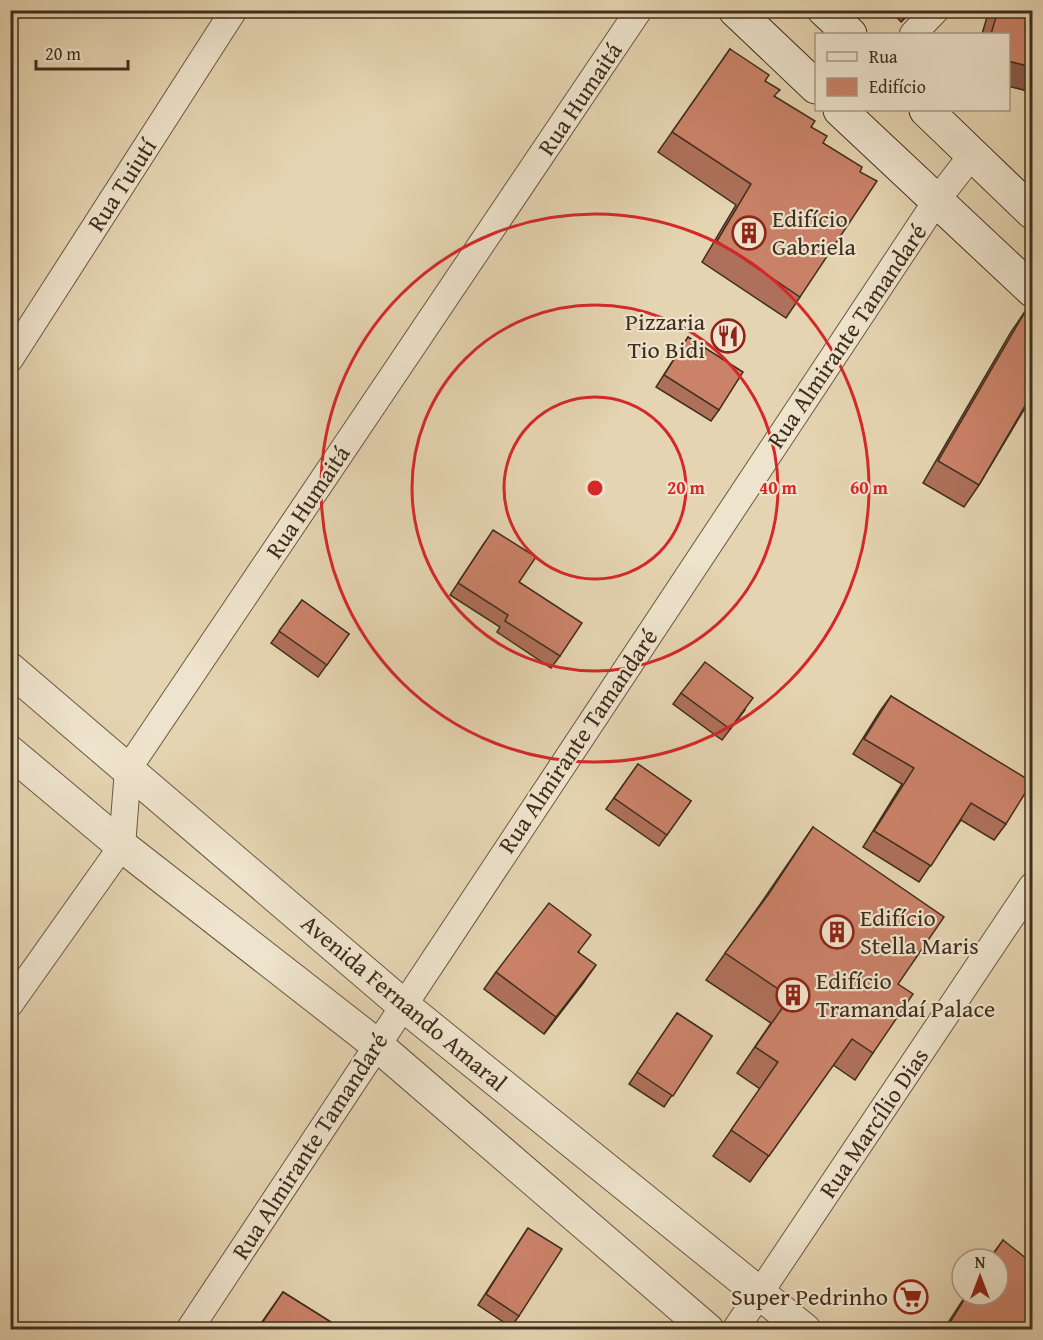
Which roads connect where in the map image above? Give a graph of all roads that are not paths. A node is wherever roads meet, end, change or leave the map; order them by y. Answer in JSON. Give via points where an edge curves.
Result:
{"nodes":[{"id":1,"x":234,"y":10,"type":"edge"},
{"id":2,"x":639,"y":10,"type":"edge"},
{"id":3,"x":735,"y":10,"type":"edge"},
{"id":4,"x":824,"y":10,"type":"edge"},
{"id":5,"x":936,"y":10,"type":"edge"},
{"id":6,"x":849,"y":33,"type":"edge"},
{"id":7,"x":914,"y":33,"type":"edge"},
{"id":8,"x":815,"y":86,"type":"edge"},
{"id":9,"x":841,"y":111,"type":"edge"},
{"id":10,"x":927,"y":111,"type":"edge"},
{"id":11,"x":972,"y":155,"type":"junction"},
{"id":12,"x":937,"y":200,"type":"junction"},
{"id":13,"x":1032,"y":212,"type":"edge"},
{"id":14,"x":1032,"y":290,"type":"edge"},
{"id":15,"x":10,"y":359,"type":"edge"},
{"id":16,"x":10,"y":669,"type":"edge"},
{"id":17,"x":10,"y":752,"type":"edge"},
{"id":18,"x":128,"y":769,"type":"junction"},
{"id":19,"x":122,"y":846,"type":"junction"},
{"id":20,"x":1032,"y":886,"type":"edge"},
{"id":21,"x":10,"y":1004,"type":"edge"},
{"id":22,"x":403,"y":1005,"type":"junction"},
{"id":23,"x":377,"y":1045,"type":"junction"},
{"id":24,"x":760,"y":1292,"type":"junction"},
{"id":25,"x":189,"y":1329,"type":"edge"},
{"id":26,"x":708,"y":1329,"type":"edge"},
{"id":27,"x":735,"y":1329,"type":"edge"},
{"id":28,"x":805,"y":1329,"type":"edge"}],
"edges":[{"from":1,"to":15,"type":"street","name":"Rua Tuiutí"},
{"from":2,"to":18,"type":"street","name":"Rua Humaitá"},
{"from":3,"to":8,"type":"main road"},
{"from":4,"to":6,"type":"main road"},
{"from":5,"to":7,"type":"street"},
{"from":9,"to":12,"type":"main road"},
{"from":10,"to":11,"type":"main road"},
{"from":11,"to":12,"type":"street","name":"Rua Almirante Tamandaré"},
{"from":11,"to":13,"type":"main road"},
{"from":12,"to":14,"type":"main road"},
{"from":12,"to":22,"type":"street","name":"Rua Almirante Tamandaré"},
{"from":16,"to":18,"type":"street","name":"Avenida Fernando Amaral"},
{"from":17,"to":19,"type":"street","name":"Avenida Fernando Amaral"},
{"from":18,"to":19,"type":"street","name":"Rua Humaitá"},
{"from":18,"to":22,"type":"street","name":"Avenida Fernando Amaral"},
{"from":19,"to":21,"type":"street"},
{"from":19,"to":23,"type":"street","name":"Avenida Fernando Amaral"},
{"from":20,"to":24,"type":"street","name":"Rua Marcílio Dias"},
{"from":22,"to":23,"type":"street","name":"Rua Almirante Tamandaré"},
{"from":22,"to":24,"type":"street","name":"Avenida Fernando Amaral"},
{"from":23,"to":25,"type":"street","name":"Rua Almirante Tamandaré"},
{"from":23,"to":26,"type":"street","name":"Avenida Fernando Amaral"},
{"from":24,"to":27,"type":"street","name":"Rua Marcílio Dias"},
{"from":24,"to":28,"type":"street","name":"Avenida Fernando Amaral"}]}
